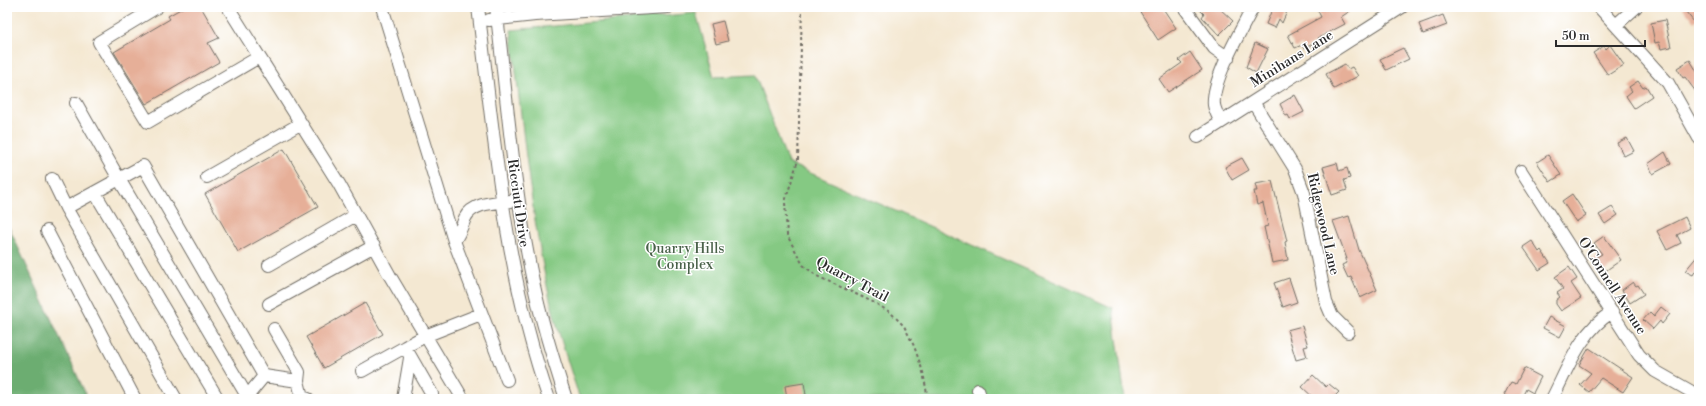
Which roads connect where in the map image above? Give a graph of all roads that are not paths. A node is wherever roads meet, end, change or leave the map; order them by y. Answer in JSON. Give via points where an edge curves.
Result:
{"nodes":[{"id":1,"x":157,"y":7,"type":"edge"},
{"id":2,"x":228,"y":7,"type":"edge"},
{"id":3,"x":382,"y":7,"type":"edge"},
{"id":4,"x":478,"y":7,"type":"edge"},
{"id":5,"x":668,"y":7,"type":"edge"},
{"id":6,"x":1184,"y":7,"type":"edge"},
{"id":7,"x":1253,"y":7,"type":"edge"},
{"id":8,"x":1402,"y":7,"type":"edge"},
{"id":9,"x":1599,"y":7,"type":"edge"},
{"id":10,"x":1636,"y":7,"type":"edge"},
{"id":11,"x":496,"y":13,"type":"edge"},
{"id":12,"x":480,"y":21,"type":"junction"},
{"id":13,"x":1616,"y":25,"type":"junction"},
{"id":14,"x":259,"y":57,"type":"junction"},
{"id":15,"x":1228,"y":58,"type":"junction"},
{"id":16,"x":1253,"y":102,"type":"junction"},
{"id":17,"x":76,"y":103,"type":"dead end"},
{"id":18,"x":1221,"y":122,"type":"junction"},
{"id":19,"x":300,"y":124,"type":"junction"},
{"id":20,"x":1198,"y":137,"type":"dead end"},
{"id":21,"x":1699,"y":138,"type":"edge"},
{"id":22,"x":1521,"y":171,"type":"dead end"},
{"id":23,"x":207,"y":177,"type":"dead end"},
{"id":24,"x":52,"y":179,"type":"dead end"},
{"id":25,"x":119,"y":179,"type":"junction"},
{"id":26,"x":94,"y":193,"type":"junction"},
{"id":27,"x":519,"y":199,"type":"junction"},
{"id":28,"x":502,"y":202,"type":"junction"},
{"id":29,"x":66,"y":208,"type":"junction"},
{"id":30,"x":356,"y":215,"type":"junction"},
{"id":31,"x":47,"y":231,"type":"dead end"},
{"id":32,"x":454,"y":241,"type":"junction"},
{"id":33,"x":374,"y":246,"type":"junction"},
{"id":34,"x":269,"y":265,"type":"dead end"},
{"id":35,"x":269,"y":304,"type":"dead end"},
{"id":36,"x":1612,"y":312,"type":"junction"},
{"id":37,"x":481,"y":314,"type":"junction"},
{"id":38,"x":274,"y":328,"type":"dead end"},
{"id":39,"x":1348,"y":332,"type":"dead end"},
{"id":40,"x":426,"y":336,"type":"junction"},
{"id":41,"x":408,"y":353,"type":"junction"},
{"id":42,"x":362,"y":371,"type":"dead end"},
{"id":43,"x":264,"y":376,"type":"junction"},
{"id":44,"x":507,"y":380,"type":"dead end"},
{"id":45,"x":298,"y":381,"type":"junction"},
{"id":46,"x":1699,"y":396,"type":"edge"},
{"id":47,"x":246,"y":397,"type":"edge"},
{"id":48,"x":135,"y":399,"type":"edge"},
{"id":49,"x":176,"y":399,"type":"edge"},
{"id":50,"x":218,"y":399,"type":"edge"},
{"id":51,"x":308,"y":399,"type":"edge"},
{"id":52,"x":403,"y":399,"type":"edge"},
{"id":53,"x":432,"y":399,"type":"edge"},
{"id":54,"x":463,"y":399,"type":"edge"},
{"id":55,"x":549,"y":399,"type":"edge"},
{"id":56,"x":566,"y":399,"type":"edge"},
{"id":57,"x":1552,"y":399,"type":"edge"}],
"edges":[{"from":1,"to":14,"type":"street","via":[[99,42],[148,122]]},
{"from":2,"to":14,"type":"street"},
{"from":3,"to":32,"type":"street"},
{"from":4,"to":12,"type":"street","name":"Ricciuti Drive"},
{"from":5,"to":11,"type":"street"},
{"from":6,"to":15,"type":"street","via":[[1214,48]]},
{"from":7,"to":15,"type":"street"},
{"from":8,"to":16,"type":"street","name":"Minihans Lane"},
{"from":9,"to":13,"type":"street"},
{"from":10,"to":13,"type":"street"},
{"from":11,"to":12,"type":"street"},
{"from":11,"to":27,"type":"street","name":"Ricciuti Drive"},
{"from":12,"to":28,"type":"street","name":"Ricciuti Drive"},
{"from":13,"to":21,"type":"street","via":[[1668,83]]},
{"from":14,"to":19,"type":"street"},
{"from":15,"to":18,"type":"street","via":[[1216,85],[1214,98],[1215,110]]},
{"from":16,"to":18,"type":"street","name":"Minihans Lane"},
{"from":16,"to":39,"type":"street","name":"Ridgewood Lane","via":[[1299,177],[1326,302],[1332,316]]},
{"from":17,"to":25,"type":"street"},
{"from":18,"to":20,"type":"street","name":"Minihans Lane"},
{"from":19,"to":23,"type":"street"},
{"from":19,"to":30,"type":"street"},
{"from":22,"to":36,"type":"street","name":"O'Connell Avenue"},
{"from":24,"to":29,"type":"street"},
{"from":25,"to":26,"type":"street"},
{"from":25,"to":43,"type":"street","via":[[143,166]]},
{"from":25,"to":47,"type":"street"},
{"from":26,"to":29,"type":"street"},
{"from":26,"to":50,"type":"street"},
{"from":27,"to":28,"type":"street"},
{"from":27,"to":56,"type":"street","name":"Ricciuti Drive","via":[[535,293]]},
{"from":28,"to":32,"type":"street","via":[[472,209]]},
{"from":28,"to":55,"type":"street","name":"Ricciuti Drive","via":[[518,294]]},
{"from":29,"to":49,"type":"street"},
{"from":30,"to":33,"type":"street"},
{"from":30,"to":34,"type":"street"},
{"from":31,"to":48,"type":"street"},
{"from":32,"to":37,"type":"street"},
{"from":33,"to":35,"type":"street"},
{"from":33,"to":40,"type":"street"},
{"from":36,"to":46,"type":"street","name":"O'Connell Avenue","via":[[1649,366]]},
{"from":36,"to":57,"type":"street","via":[[1593,326],[1583,340]]},
{"from":37,"to":40,"type":"street"},
{"from":37,"to":44,"type":"street"},
{"from":38,"to":45,"type":"street","via":[[299,372]]},
{"from":40,"to":41,"type":"street"},
{"from":40,"to":54,"type":"street"},
{"from":41,"to":42,"type":"street"},
{"from":41,"to":52,"type":"street"},
{"from":41,"to":53,"type":"street","via":[[432,394]]},
{"from":43,"to":45,"type":"street"},
{"from":43,"to":47,"type":"street"},
{"from":45,"to":51,"type":"street","via":[[302,397]]}]}
